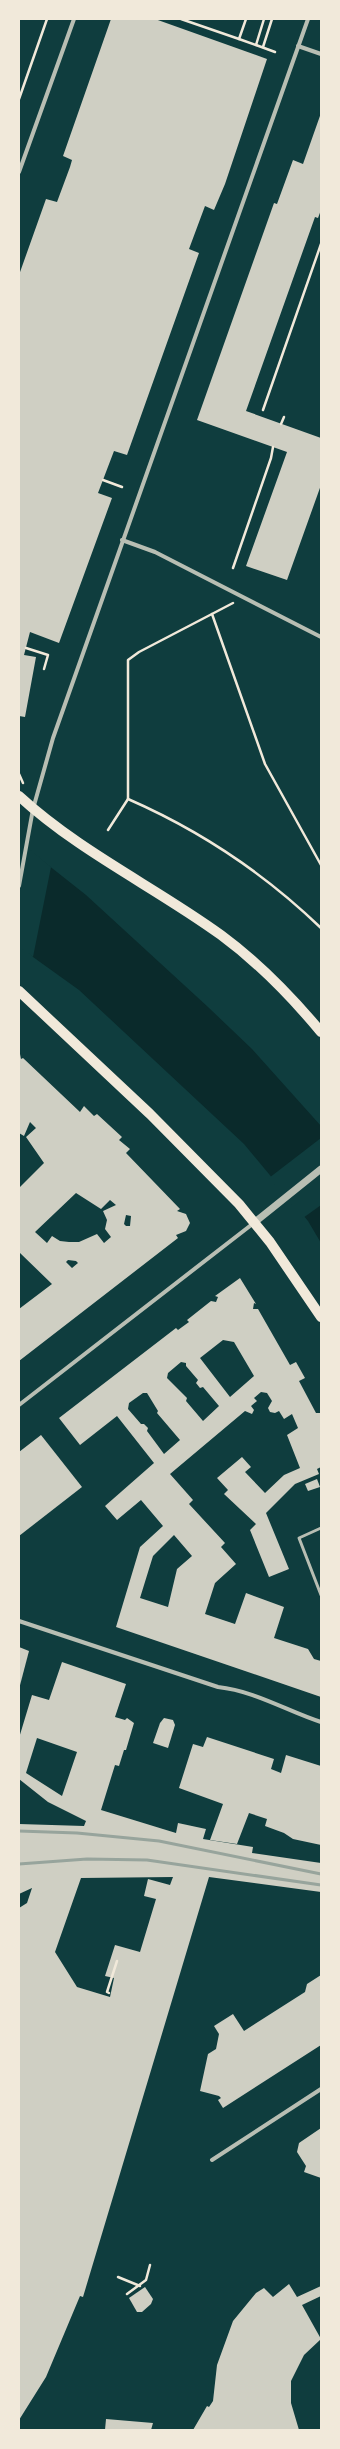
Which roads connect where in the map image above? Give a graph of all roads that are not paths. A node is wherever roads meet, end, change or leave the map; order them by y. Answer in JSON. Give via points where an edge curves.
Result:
{"nodes":[{"id":1,"x":74,"y":19,"type":"edge"},
{"id":2,"x":308,"y":19,"type":"edge"},
{"id":3,"x":298,"y":46,"type":"junction"},
{"id":4,"x":321,"y":54,"type":"edge"},
{"id":5,"x":19,"y":172,"type":"edge"},
{"id":6,"x":122,"y":540,"type":"junction"},
{"id":7,"x":321,"y":637,"type":"edge"},
{"id":8,"x":19,"y":796,"type":"edge"},
{"id":9,"x":33,"y":809,"type":"junction"},
{"id":10,"x":19,"y":886,"type":"edge"},
{"id":11,"x":19,"y":991,"type":"edge"},
{"id":12,"x":321,"y":1032,"type":"edge"},
{"id":13,"x":321,"y":1169,"type":"edge"},
{"id":14,"x":255,"y":1222,"type":"junction"},
{"id":15,"x":321,"y":1317,"type":"edge"},
{"id":16,"x":19,"y":1405,"type":"edge"},
{"id":17,"x":321,"y":1528,"type":"edge"},
{"id":18,"x":321,"y":1595,"type":"edge"},
{"id":19,"x":19,"y":1621,"type":"edge"},
{"id":20,"x":321,"y":1722,"type":"edge"},
{"id":21,"x":321,"y":2089,"type":"edge"},
{"id":22,"x":212,"y":2160,"type":"dead end"}],
"edges":[{"from":1,"to":5,"type":"street"},
{"from":2,"to":3,"type":"street"},
{"from":3,"to":4,"type":"street"},
{"from":3,"to":6,"type":"street"},
{"from":6,"to":7,"type":"street","via":[[155,552]]},
{"from":6,"to":9,"type":"street","via":[[53,738]]},
{"from":8,"to":9,"type":"main road"},
{"from":9,"to":10,"type":"street"},
{"from":9,"to":12,"type":"main road","via":[[65,834],[222,935],[270,976]]},
{"from":11,"to":14,"type":"main road","via":[[150,1114]]},
{"from":13,"to":14,"type":"street"},
{"from":14,"to":15,"type":"main road"},
{"from":14,"to":16,"type":"street"},
{"from":17,"to":18,"type":"lane","via":[[299,1538]]},
{"from":19,"to":20,"type":"street","via":[[218,1688],[238,1691],[292,1709],[302,1716]]},
{"from":21,"to":22,"type":"street"}]}
